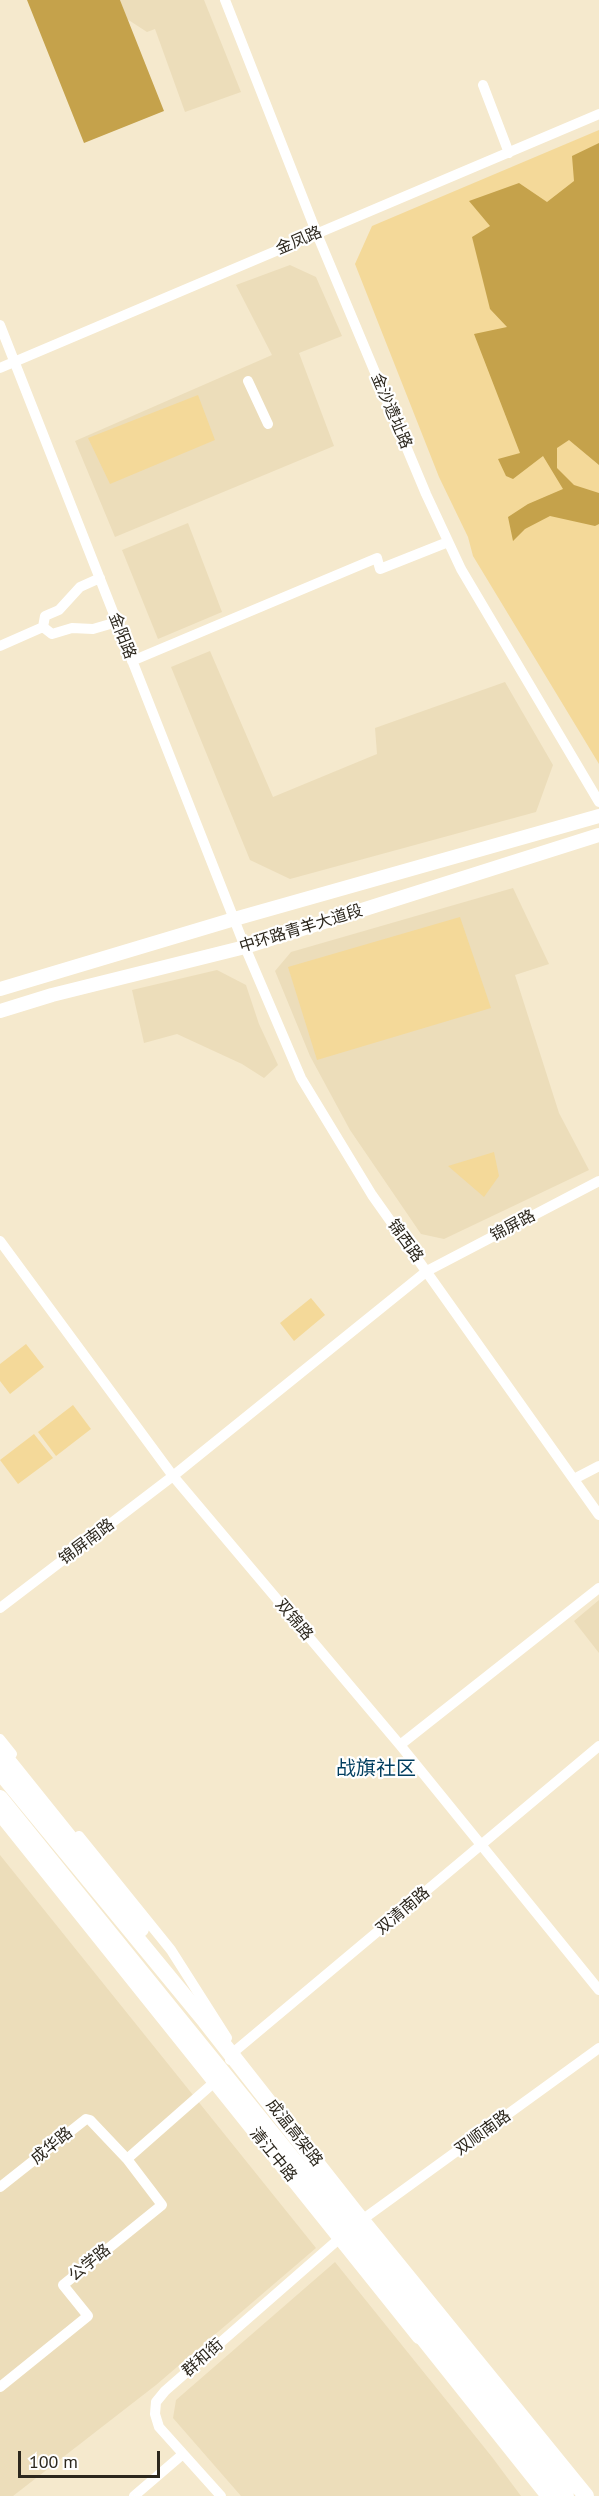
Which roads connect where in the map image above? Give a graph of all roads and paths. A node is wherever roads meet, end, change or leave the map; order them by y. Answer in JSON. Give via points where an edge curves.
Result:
{"nodes":[{"id":1,"x":225,"y":0,"type":"edge"},
{"id":2,"x":483,"y":85,"type":"dead end"},
{"id":3,"x":599,"y":114,"type":"edge"},
{"id":4,"x":509,"y":153,"type":"junction"},
{"id":5,"x":317,"y":234,"type":"junction"},
{"id":6,"x":0,"y":325,"type":"edge"},
{"id":7,"x":14,"y":362,"type":"junction"},
{"id":8,"x":0,"y":368,"type":"edge"},
{"id":9,"x":248,"y":381,"type":"dead end"},
{"id":10,"x":268,"y":424,"type":"dead end"},
{"id":11,"x":448,"y":542,"type":"junction"},
{"id":12,"x":100,"y":578,"type":"junction"},
{"id":13,"x":117,"y":622,"type":"junction"},
{"id":14,"x":43,"y":627,"type":"junction"},
{"id":15,"x":0,"y":646,"type":"edge"},
{"id":16,"x":132,"y":661,"type":"junction"},
{"id":17,"x":599,"y":802,"type":"edge"},
{"id":18,"x":599,"y":816,"type":"edge"},
{"id":19,"x":599,"y":835,"type":"edge"},
{"id":20,"x":234,"y":920,"type":"junction"},
{"id":21,"x":245,"y":947,"type":"junction"},
{"id":22,"x":0,"y":989,"type":"edge"},
{"id":23,"x":0,"y":1011,"type":"edge"},
{"id":24,"x":599,"y":1180,"type":"edge"},
{"id":25,"x":0,"y":1241,"type":"edge"},
{"id":26,"x":427,"y":1271,"type":"junction"},
{"id":27,"x":599,"y":1466,"type":"edge"},
{"id":28,"x":174,"y":1476,"type":"junction"},
{"id":29,"x":574,"y":1479,"type":"junction"},
{"id":30,"x":599,"y":1515,"type":"edge"},
{"id":31,"x":599,"y":1588,"type":"edge"},
{"id":32,"x":0,"y":1608,"type":"edge"},
{"id":33,"x":0,"y":1739,"type":"edge"},
{"id":34,"x":400,"y":1745,"type":"junction"},
{"id":35,"x":599,"y":1746,"type":"edge"},
{"id":36,"x":0,"y":1751,"type":"edge"},
{"id":37,"x":0,"y":1762,"type":"edge"},
{"id":38,"x":0,"y":1772,"type":"edge"},
{"id":39,"x":0,"y":1798,"type":"edge"},
{"id":40,"x":0,"y":1814,"type":"edge"},
{"id":41,"x":482,"y":1845,"type":"junction"},
{"id":42,"x":599,"y":1990,"type":"edge"},
{"id":43,"x":205,"y":2021,"type":"junction"},
{"id":44,"x":599,"y":2048,"type":"edge"},
{"id":45,"x":235,"y":2051,"type":"junction"},
{"id":46,"x":216,"y":2083,"type":"junction"},
{"id":47,"x":127,"y":2160,"type":"junction"},
{"id":48,"x":0,"y":2187,"type":"edge"},
{"id":49,"x":332,"y":2206,"type":"junction"},
{"id":50,"x":366,"y":2217,"type":"junction"},
{"id":51,"x":340,"y":2238,"type":"junction"},
{"id":52,"x":0,"y":2387,"type":"edge"},
{"id":53,"x":516,"y":2453,"type":"junction"},
{"id":54,"x":183,"y":2454,"type":"junction"},
{"id":55,"x":134,"y":2496,"type":"edge"},
{"id":56,"x":221,"y":2496,"type":"edge"},
{"id":57,"x":538,"y":2496,"type":"edge"},
{"id":58,"x":547,"y":2496,"type":"edge"},
{"id":59,"x":566,"y":2496,"type":"edge"},
{"id":60,"x":587,"y":2496,"type":"edge"}],
"edges":[{"from":1,"to":5,"type":"street","name":"金沙遗址路"},
{"from":2,"to":4,"type":"street"},
{"from":3,"to":4,"type":"street","name":"金凤路"},
{"from":4,"to":5,"type":"street","name":"金凤路"},
{"from":5,"to":7,"type":"street","name":"金凤路"},
{"from":5,"to":11,"type":"street","name":"金沙遗址路"},
{"from":6,"to":7,"type":"street","name":"金阳路"},
{"from":7,"to":8,"type":"street","name":"金凤路"},
{"from":7,"to":12,"type":"street","name":"金阳路"},
{"from":9,"to":10,"type":"street"},
{"from":11,"to":16,"type":"street","via":[[380,568],[377,558]]},
{"from":11,"to":17,"type":"street","name":"金沙遗址路","via":[[479,602]]},
{"from":12,"to":13,"type":"street","name":"金阳路"},
{"from":12,"to":14,"type":"street","via":[[80,587],[59,610],[45,616]]},
{"from":13,"to":14,"type":"street","via":[[52,634]]},
{"from":13,"to":16,"type":"street","name":"金阳路"},
{"from":14,"to":15,"type":"street"},
{"from":16,"to":20,"type":"street","name":"金阳路"},
{"from":18,"to":20,"type":"main road","name":"中环路青羊大道段"},
{"from":19,"to":21,"type":"main road","name":"中环路青羊大道段"},
{"from":20,"to":21,"type":"street","name":"金阳路"},
{"from":20,"to":22,"type":"main road","name":"中环路青羊大道段"},
{"from":21,"to":23,"type":"main road","name":"中环路青羊大道段"},
{"from":21,"to":26,"type":"street","name":"锦西路","via":[[301,1078],[372,1195]]},
{"from":24,"to":26,"type":"street","name":"锦屏路"},
{"from":25,"to":28,"type":"street","name":"双锦路"},
{"from":26,"to":28,"type":"street","name":"锦屏路"},
{"from":26,"to":29,"type":"street","name":"锦西路"},
{"from":27,"to":29,"type":"street"},
{"from":28,"to":32,"type":"street","name":"锦屏南路"},
{"from":28,"to":34,"type":"street","name":"双锦路"},
{"from":29,"to":30,"type":"street","name":"锦西路"},
{"from":31,"to":34,"type":"street"},
{"from":33,"to":45,"type":"street","via":[[171,1950]]},
{"from":34,"to":41,"type":"street","name":"双锦路"},
{"from":35,"to":41,"type":"street","name":"双清南路"},
{"from":36,"to":43,"type":"highway","via":[[122,1903]]},
{"from":37,"to":45,"type":"main road"},
{"from":38,"to":43,"type":"highway","name":"成温高架路"},
{"from":39,"to":49,"type":"highway","name":"成温高架路"},
{"from":40,"to":46,"type":"main road","name":"清江中路"},
{"from":41,"to":42,"type":"street","name":"双锦路"},
{"from":41,"to":45,"type":"street","name":"双清南路"},
{"from":43,"to":60,"type":"highway","name":"成温高架路"},
{"from":44,"to":50,"type":"street","name":"双顺南路"},
{"from":45,"to":46,"type":"street","name":"双清南路"},
{"from":45,"to":50,"type":"main road"},
{"from":46,"to":47,"type":"street","name":"双清南路"},
{"from":46,"to":51,"type":"main road","name":"清江中路"},
{"from":47,"to":48,"type":"street","name":"成华路","via":[[86,2119]]},
{"from":47,"to":52,"type":"street","name":"公学路","via":[[162,2205],[63,2285],[88,2316]]},
{"from":49,"to":53,"type":"highway","via":[[358,2256]]},
{"from":49,"to":59,"type":"highway","name":"成温高架路"},
{"from":50,"to":60,"type":"main road"},
{"from":51,"to":54,"type":"street","name":"群和街","via":[[156,2402],[159,2427]]},
{"from":51,"to":58,"type":"main road","name":"清江中路"},
{"from":53,"to":57,"type":"highway"},
{"from":53,"to":58,"type":"highway"},
{"from":54,"to":55,"type":"street"},
{"from":54,"to":56,"type":"street","name":"群和街"}]}
